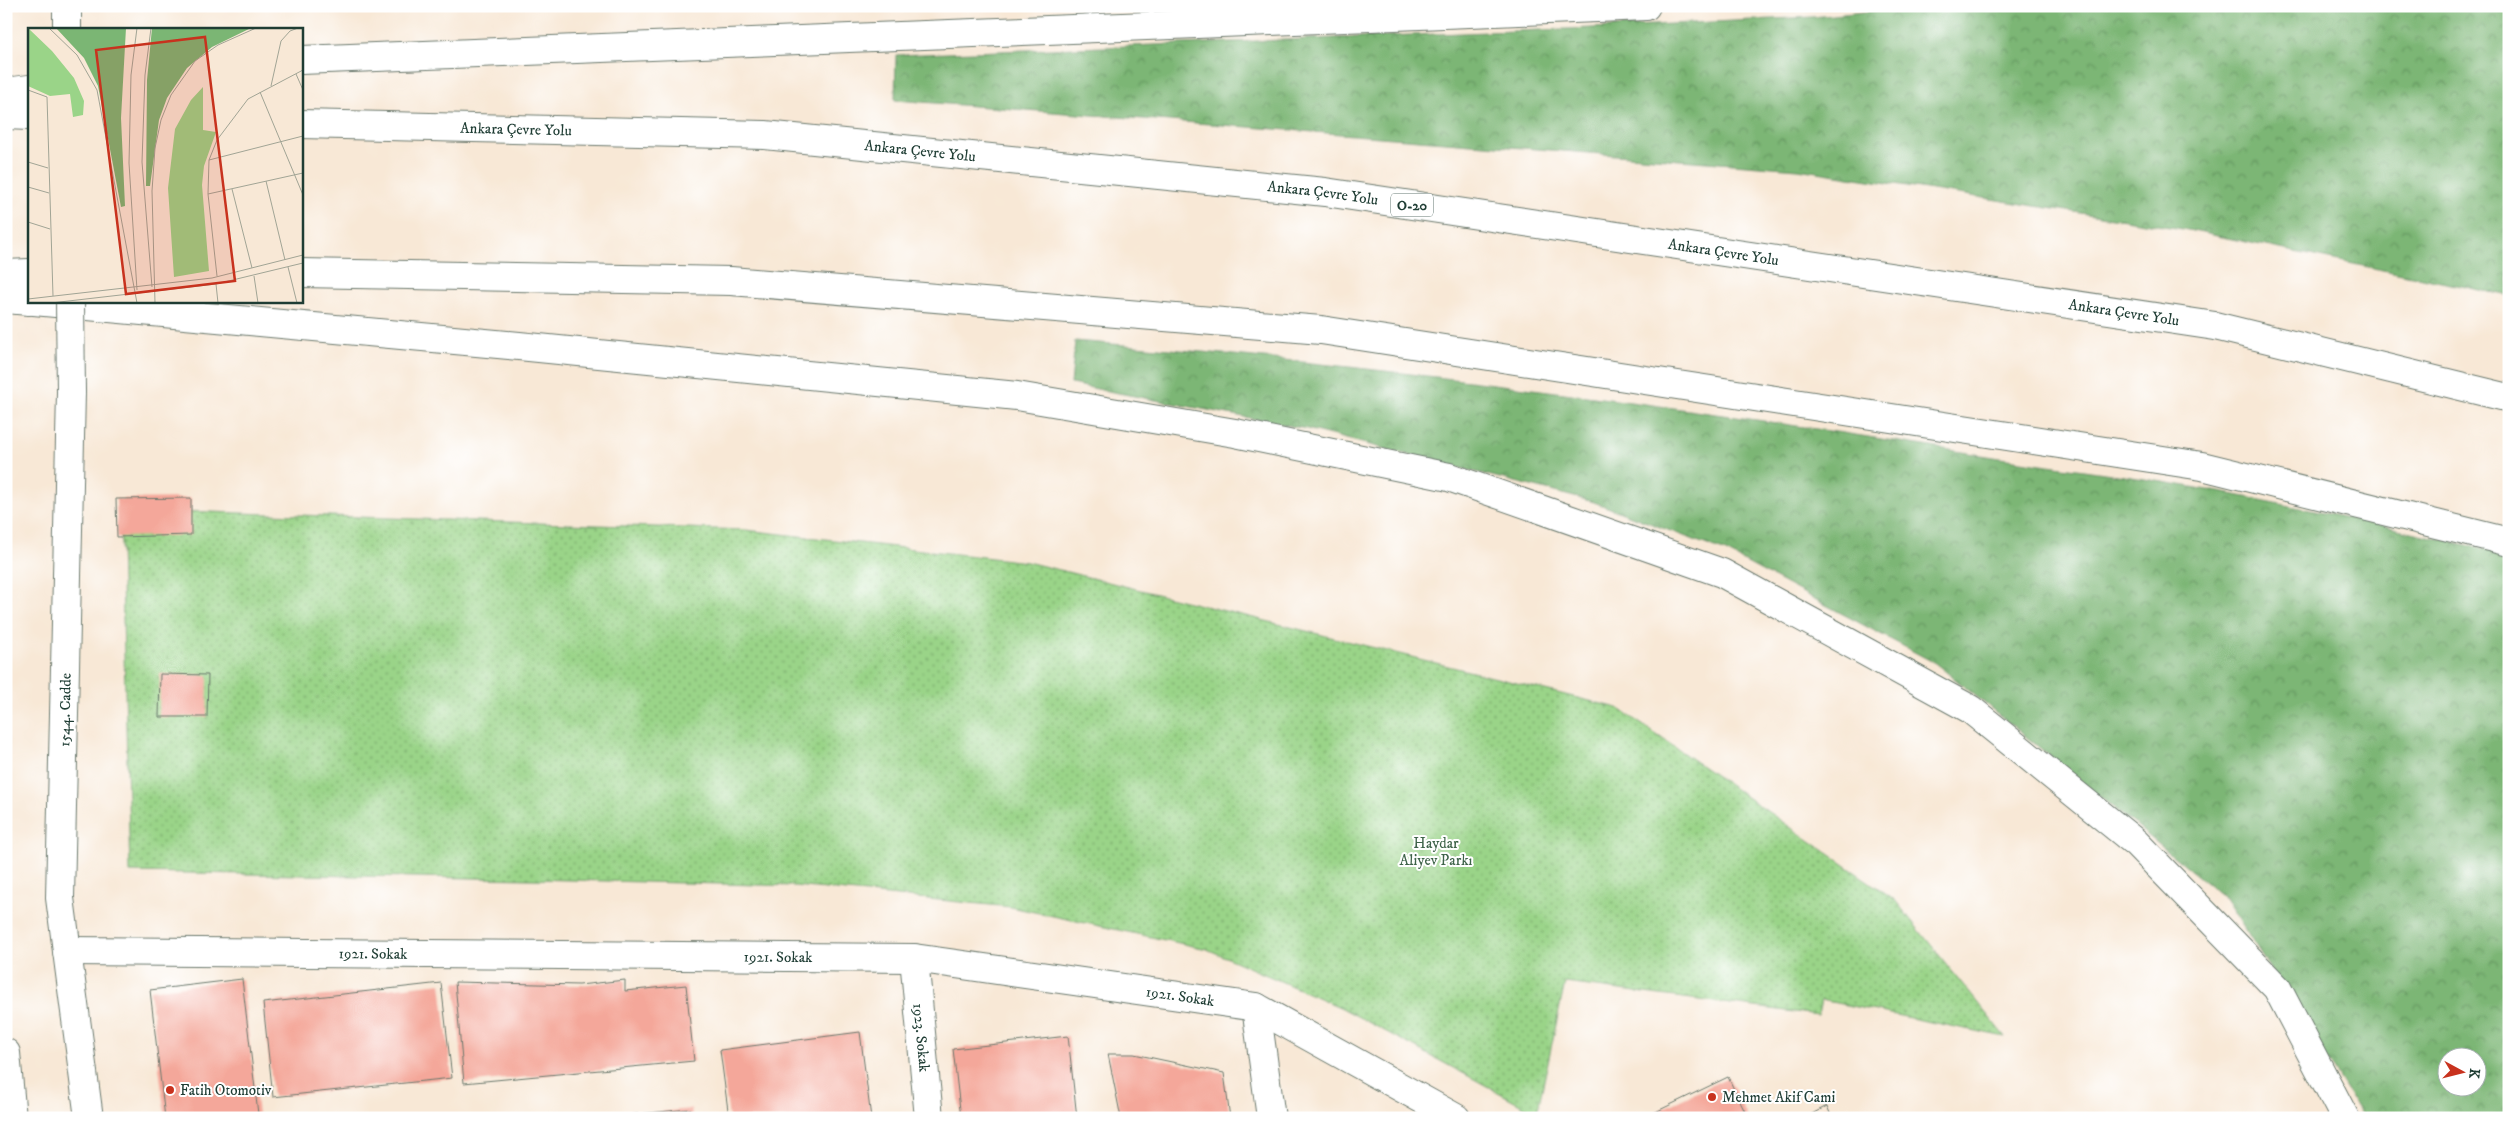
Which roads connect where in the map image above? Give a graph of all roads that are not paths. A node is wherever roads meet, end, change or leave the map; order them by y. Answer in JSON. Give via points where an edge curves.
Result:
{"nodes":[{"id":1,"x":67,"y":6,"type":"edge"},
{"id":2,"x":1646,"y":6,"type":"edge"},
{"id":3,"x":67,"y":28,"type":"edge"},
{"id":4,"x":302,"y":60,"type":"edge"},
{"id":5,"x":28,"y":89,"type":"edge"},
{"id":6,"x":6,"y":92,"type":"edge"},
{"id":7,"x":6,"y":115,"type":"edge"},
{"id":8,"x":28,"y":116,"type":"edge"},
{"id":9,"x":302,"y":124,"type":"edge"},
{"id":10,"x":28,"y":273,"type":"edge"},
{"id":11,"x":302,"y":273,"type":"edge"},
{"id":12,"x":6,"y":274,"type":"edge"},
{"id":13,"x":6,"y":299,"type":"edge"},
{"id":14,"x":28,"y":301,"type":"edge"},
{"id":15,"x":45,"y":302,"type":"edge"},
{"id":16,"x":70,"y":302,"type":"edge"},
{"id":17,"x":2509,"y":398,"type":"edge"},
{"id":18,"x":2509,"y":542,"type":"edge"},
{"id":19,"x":67,"y":951,"type":"junction"},
{"id":20,"x":914,"y":958,"type":"junction"},
{"id":21,"x":1256,"y":1007,"type":"junction"},
{"id":22,"x":6,"y":1053,"type":"edge"},
{"id":23,"x":12,"y":1118,"type":"edge"},
{"id":24,"x":89,"y":1118,"type":"edge"},
{"id":25,"x":930,"y":1118,"type":"edge"},
{"id":26,"x":1271,"y":1118,"type":"edge"},
{"id":27,"x":1456,"y":1118,"type":"edge"},
{"id":28,"x":2345,"y":1118,"type":"edge"}],
"edges":[{"from":1,"to":3,"type":"main road"},
{"from":2,"to":4,"type":"main road"},
{"from":5,"to":6,"type":"main road"},
{"from":7,"to":8,"type":"main road"},
{"from":9,"to":17,"type":"main road","name":"Ankara Çevre Yolu","number":"O-20","via":[[765,135],[1325,192],[2215,326]]},
{"from":10,"to":12,"type":"main road"},
{"from":11,"to":18,"type":"main road","via":[[731,281],[1321,330],[2202,466]]},
{"from":13,"to":14,"type":"main road"},
{"from":15,"to":28,"type":"main road","via":[[1017,396],[1234,433],[1449,478],[1722,573],[1970,710],[2136,843],[2277,988]]},
{"from":16,"to":19,"type":"main road","name":"1544. Cadde","bridge":true,"via":[[71,392],[60,898]]},
{"from":19,"to":20,"type":"main road","name":"1921. Sokak"},
{"from":19,"to":24,"type":"main road","name":"1544. Cadde"},
{"from":20,"to":21,"type":"main road","name":"1921. Sokak"},
{"from":20,"to":25,"type":"main road","name":"1923. Sokak"},
{"from":21,"to":26,"type":"main road"},
{"from":21,"to":27,"type":"main road","name":"1921. Sokak"},
{"from":22,"to":23,"type":"main road"}]}
